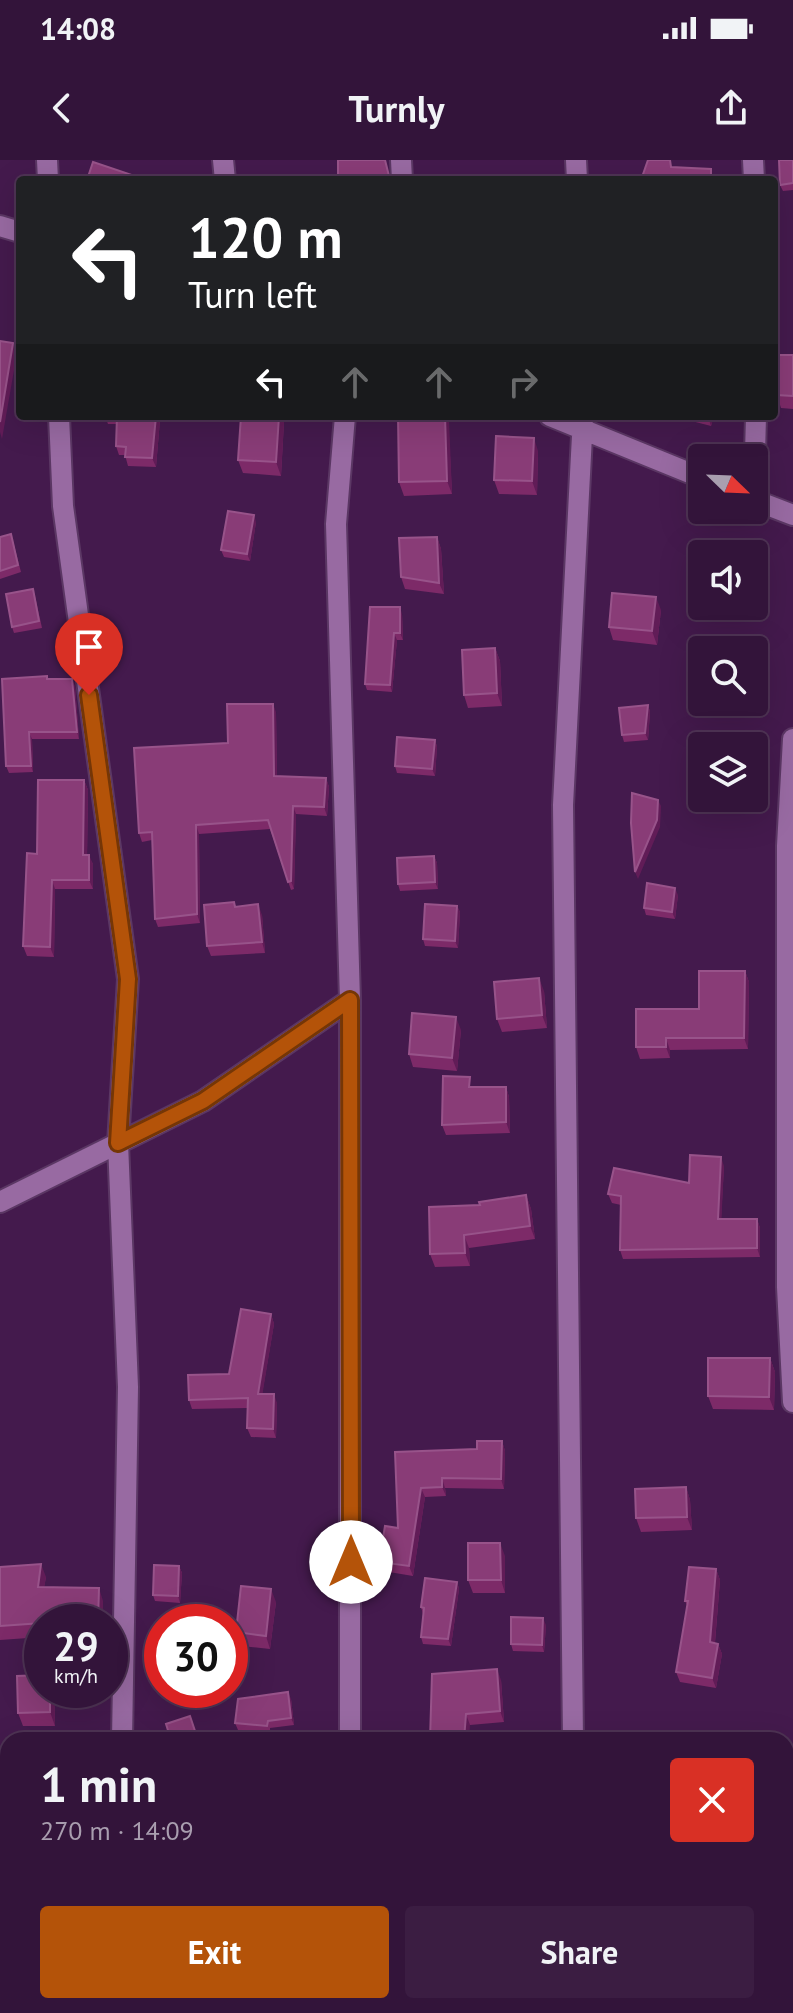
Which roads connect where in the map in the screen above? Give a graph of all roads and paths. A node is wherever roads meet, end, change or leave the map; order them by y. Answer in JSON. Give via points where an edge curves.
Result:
{"nodes":[{"id":1,"x":59,"y":420,"type":"edge"},
{"id":2,"x":345,"y":420,"type":"edge"},
{"id":3,"x":756,"y":420,"type":"edge"},
{"id":4,"x":583,"y":422,"type":"edge"},
{"id":5,"x":755,"y":444,"type":"edge"},
{"id":6,"x":688,"y":471,"type":"edge"},
{"id":7,"x":768,"y":505,"type":"edge"},
{"id":8,"x":793,"y":515,"type":"edge"},
{"id":9,"x":793,"y":739,"type":"edge"},
{"id":10,"x":350,"y":1000,"type":"junction"},
{"id":11,"x":118,"y":1143,"type":"junction"},
{"id":12,"x":0,"y":1202,"type":"edge"},
{"id":13,"x":793,"y":1402,"type":"edge"},
{"id":14,"x":122,"y":1732,"type":"edge"},
{"id":15,"x":350,"y":1732,"type":"edge"},
{"id":16,"x":573,"y":1732,"type":"edge"}],
"edges":[{"from":1,"to":11,"type":"street","via":[[63,506],[128,979]]},
{"from":2,"to":10,"type":"street","via":[[336,524]]},
{"from":3,"to":5,"type":"street"},
{"from":4,"to":6,"type":"street"},
{"from":4,"to":16,"type":"street","via":[[563,805]]},
{"from":7,"to":8,"type":"street"},
{"from":9,"to":13,"type":"street","via":[[787,846],[787,1287]]},
{"from":10,"to":11,"type":"street","via":[[203,1101]]},
{"from":10,"to":15,"type":"street"},
{"from":11,"to":12,"type":"street"},
{"from":11,"to":14,"type":"street","via":[[128,1387]]}]}
